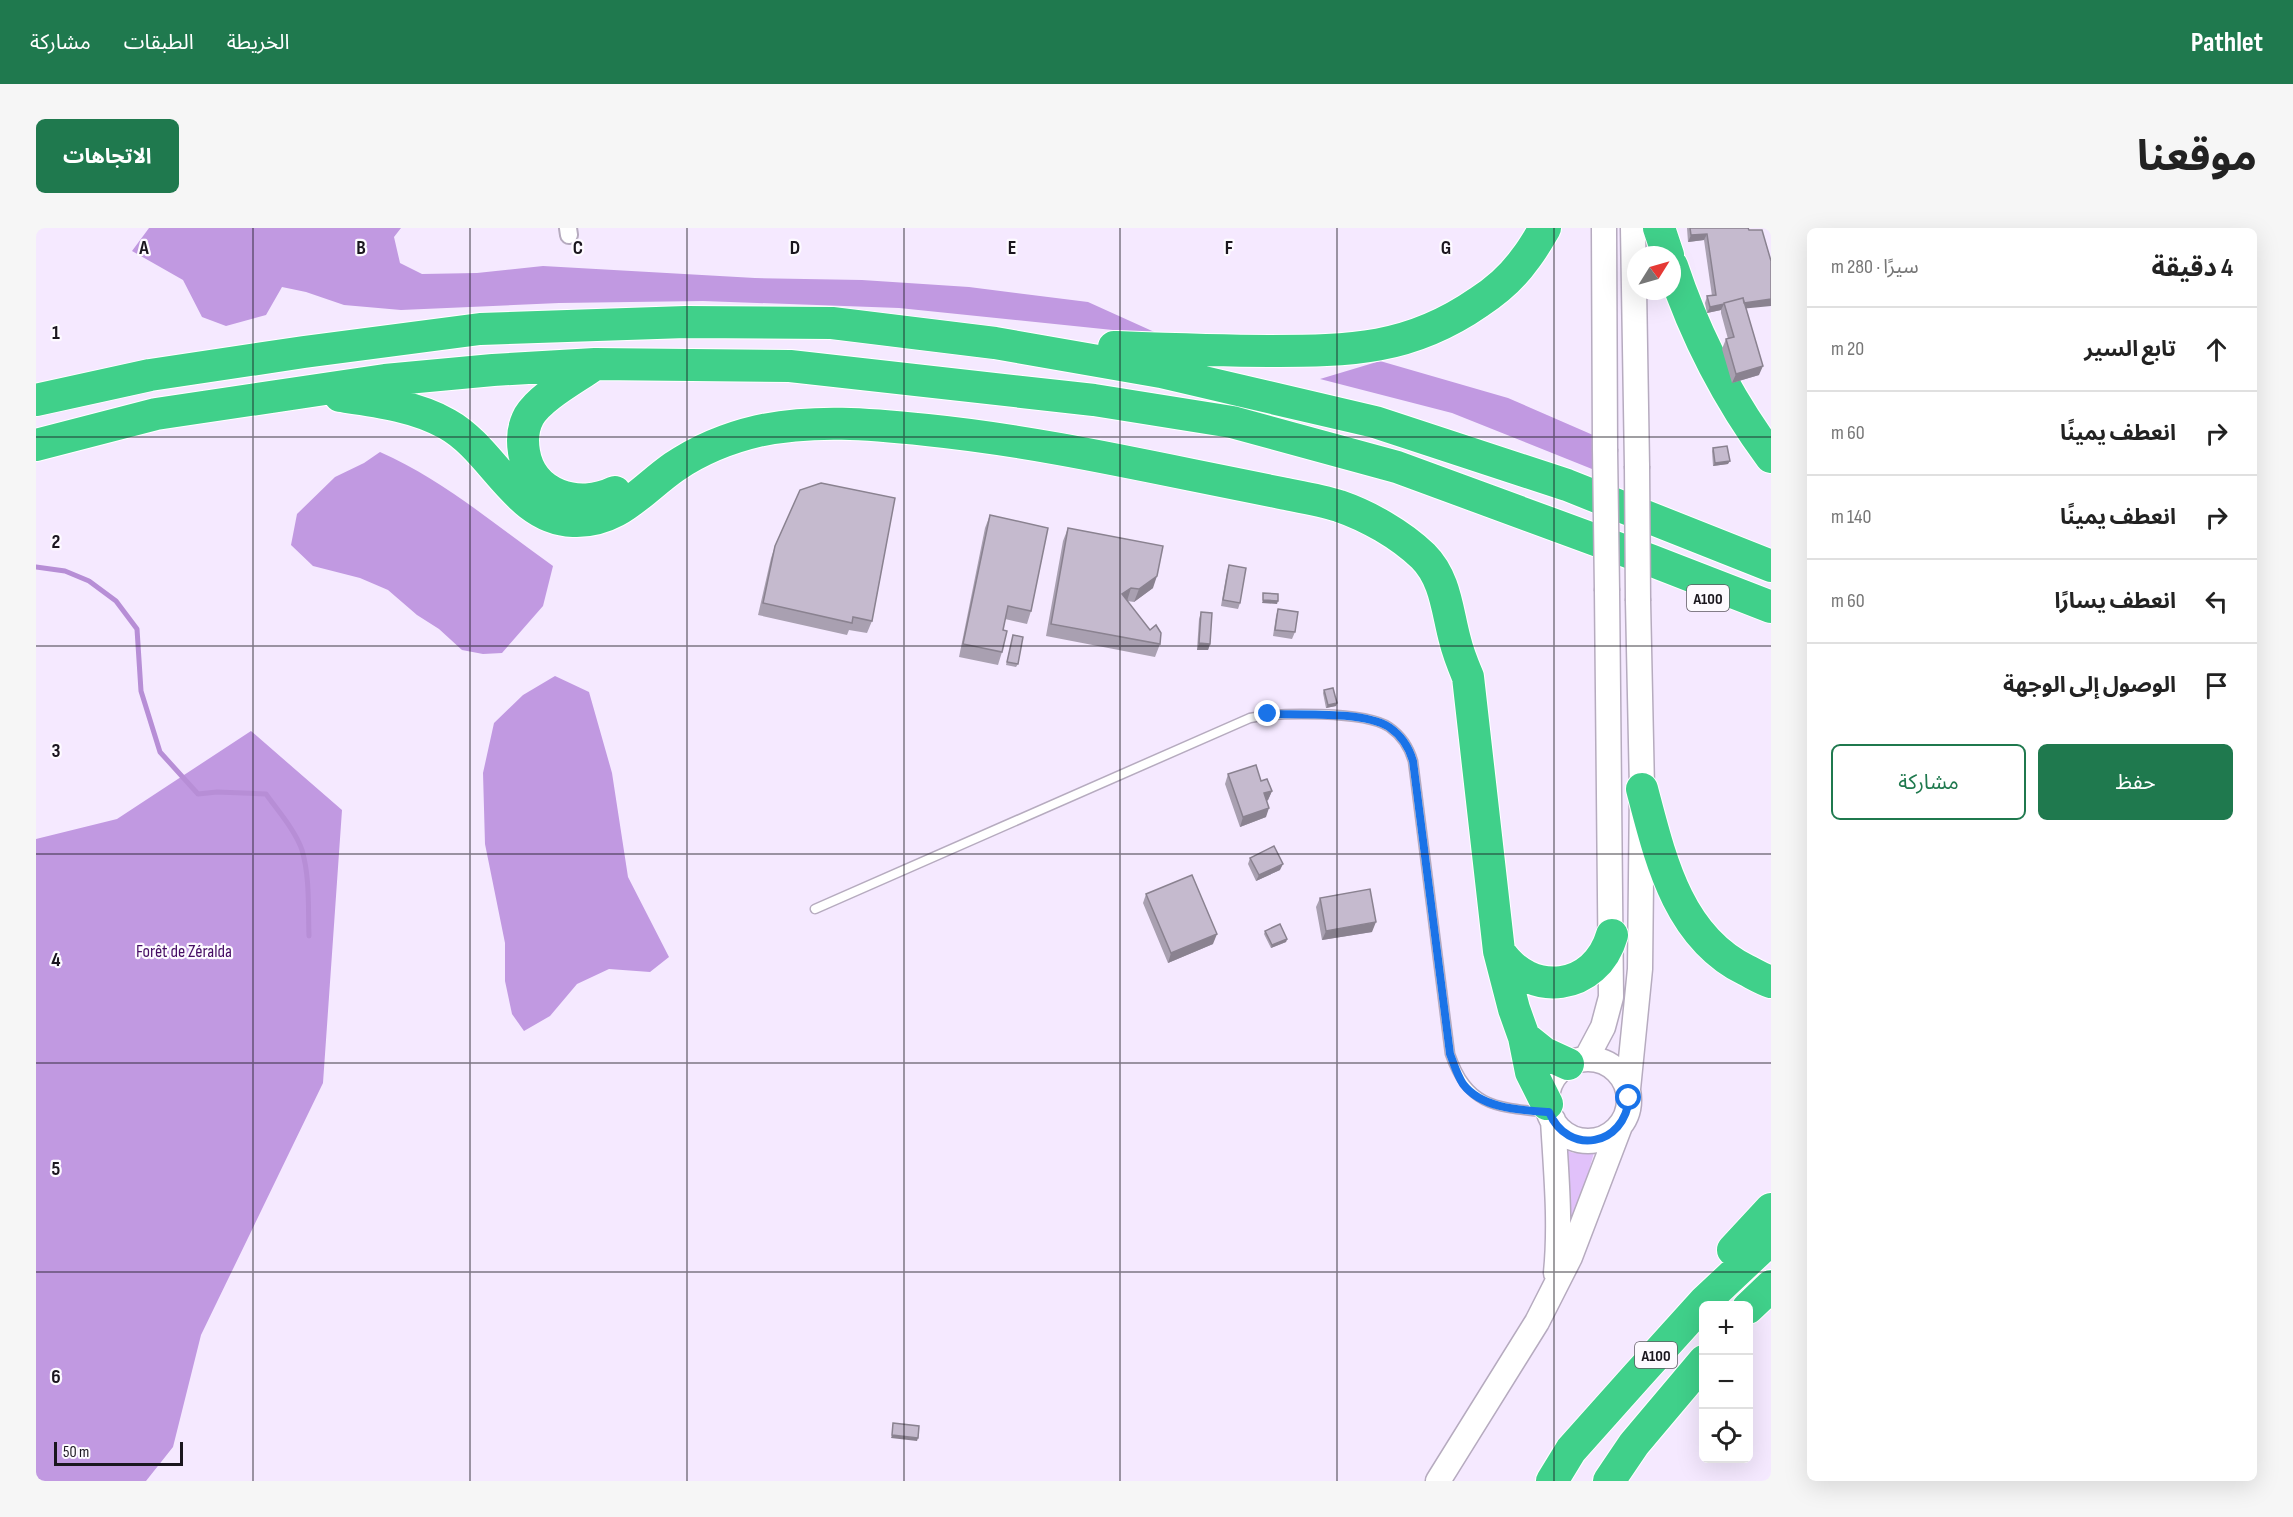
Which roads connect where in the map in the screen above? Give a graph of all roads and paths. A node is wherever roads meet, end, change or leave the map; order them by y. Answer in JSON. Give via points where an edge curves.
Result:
{"nodes":[{"id":1,"x":1545,"y":228,"type":"edge"},
{"id":2,"x":1604,"y":228,"type":"edge"},
{"id":3,"x":1633,"y":228,"type":"edge"},
{"id":4,"x":1659,"y":228,"type":"edge"},
{"id":5,"x":1665,"y":246,"type":"edge"},
{"id":6,"x":1681,"y":293,"type":"edge"},
{"id":7,"x":995,"y":343,"type":"junction"},
{"id":8,"x":595,"y":364,"type":"junction"},
{"id":9,"x":314,"y":391,"type":"junction"},
{"id":10,"x":36,"y":400,"type":"edge"},
{"id":11,"x":36,"y":445,"type":"edge"},
{"id":12,"x":1771,"y":457,"type":"edge"},
{"id":13,"x":1650,"y":560,"type":"junction"},
{"id":14,"x":1771,"y":566,"type":"edge"},
{"id":15,"x":1771,"y":607,"type":"edge"},
{"id":16,"x":1771,"y":628,"type":"edge"},
{"id":17,"x":1468,"y":677,"type":"junction"},
{"id":18,"x":1642,"y":789,"type":"junction"},
{"id":19,"x":815,"y":909,"type":"dead end"},
{"id":20,"x":1611,"y":935,"type":"junction"},
{"id":21,"x":1499,"y":951,"type":"junction"},
{"id":22,"x":1771,"y":982,"type":"edge"},
{"id":23,"x":1524,"y":1037,"type":"junction"},
{"id":24,"x":1577,"y":1061,"type":"junction"},
{"id":25,"x":1628,"y":1089,"type":"junction"},
{"id":26,"x":1550,"y":1112,"type":"junction"},
{"id":27,"x":1620,"y":1126,"type":"junction"},
{"id":28,"x":1771,"y":1209,"type":"edge"},
{"id":29,"x":1771,"y":1239,"type":"edge"},
{"id":30,"x":1771,"y":1286,"type":"edge"},
{"id":31,"x":1554,"y":1287,"type":"junction"},
{"id":32,"x":1753,"y":1304,"type":"edge"},
{"id":33,"x":1771,"y":1304,"type":"edge"},
{"id":34,"x":1753,"y":1320,"type":"edge"},
{"id":35,"x":1699,"y":1367,"type":"edge"},
{"id":36,"x":1571,"y":1450,"type":"junction"},
{"id":37,"x":1438,"y":1481,"type":"edge"},
{"id":38,"x":1552,"y":1481,"type":"edge"},
{"id":39,"x":1609,"y":1481,"type":"edge"}],
"edges":[{"from":1,"to":7,"type":"highway","via":[[1525,260],[1494,292],[1469,310],[1417,336],[1377,346],[1336,351],[1203,351]]},
{"from":2,"to":20,"type":"main road","bridge":true},
{"from":3,"to":18,"type":"main road","bridge":true},
{"from":4,"to":5,"type":"highway"},
{"from":6,"to":12,"type":"highway","via":[[1712,363],[1748,426]]},
{"from":7,"to":10,"type":"highway","via":[[832,323],[686,322],[480,329],[150,375]]},
{"from":7,"to":14,"type":"highway","via":[[1161,372],[1375,422],[1567,485]]},
{"from":8,"to":9,"type":"highway","via":[[386,380]]},
{"from":8,"to":13,"type":"highway","via":[[790,366],[1094,400],[1232,422],[1397,467]]},
{"from":8,"to":17,"type":"highway","via":[[541,402],[525,425],[523,442],[529,468],[539,483],[563,498],[597,498],[619,490],[683,441],[733,416],[805,405],[998,423],[1119,441],[1344,492],[1415,530],[1440,552],[1451,571],[1470,643]]},
{"from":9,"to":11,"type":"highway","via":[[156,414]]},
{"from":9,"to":17,"type":"highway","via":[[398,406],[448,424],[485,456],[534,509],[570,522],[598,519],[622,509],[673,468],[723,441],[776,428],[837,423],[1051,447],[1325,502],[1374,522],[1430,564],[1444,591],[1454,638]]},
{"from":13,"to":15,"type":"highway"},
{"from":13,"to":16,"type":"highway","number":"A100","via":[[1685,587]]},
{"from":17,"to":21,"type":"highway"},
{"from":18,"to":22,"type":"highway","via":[[1665,868],[1699,934],[1734,964]]},
{"from":18,"to":25,"type":"main road","via":[[1640,969]]},
{"from":19,"to":26,"type":"lane","via":[[1250,718],[1268,714],[1375,721],[1401,737],[1413,761],[1450,1054],[1458,1074],[1468,1090],[1489,1102]]},
{"from":20,"to":21,"type":"highway","via":[[1598,963],[1581,976],[1561,982],[1540,982],[1521,974]]},
{"from":20,"to":24,"type":"main road","via":[[1608,1012],[1595,1043]]},
{"from":21,"to":23,"type":"highway"},
{"from":23,"to":24,"type":"highway","via":[[1544,1053]]},
{"from":23,"to":26,"type":"highway","via":[[1531,1072]]},
{"from":24,"to":25,"type":"main road","via":[[1597,1059],[1616,1070]]},
{"from":24,"to":26,"type":"main road","via":[[1560,1069],[1550,1085]]},
{"from":25,"to":27,"type":"main road","via":[[1628,1108]]},
{"from":26,"to":27,"type":"main road","via":[[1566,1134],[1585,1141],[1604,1138]]},
{"from":26,"to":31,"type":"main road","via":[[1559,1230]]},
{"from":27,"to":31,"type":"main road","via":[[1570,1257]]},
{"from":28,"to":36,"type":"highway","number":"A100","via":[[1659,1335]]},
{"from":29,"to":36,"type":"highway","number":"A100","via":[[1704,1302]]},
{"from":30,"to":32,"type":"highway"},
{"from":31,"to":37,"type":"main road","via":[[1526,1340]]},
{"from":33,"to":34,"type":"highway"},
{"from":35,"to":39,"type":"highway","name":"A100","number":"A100","via":[[1634,1444]]},
{"from":36,"to":38,"type":"highway","number":"A100"}]}
